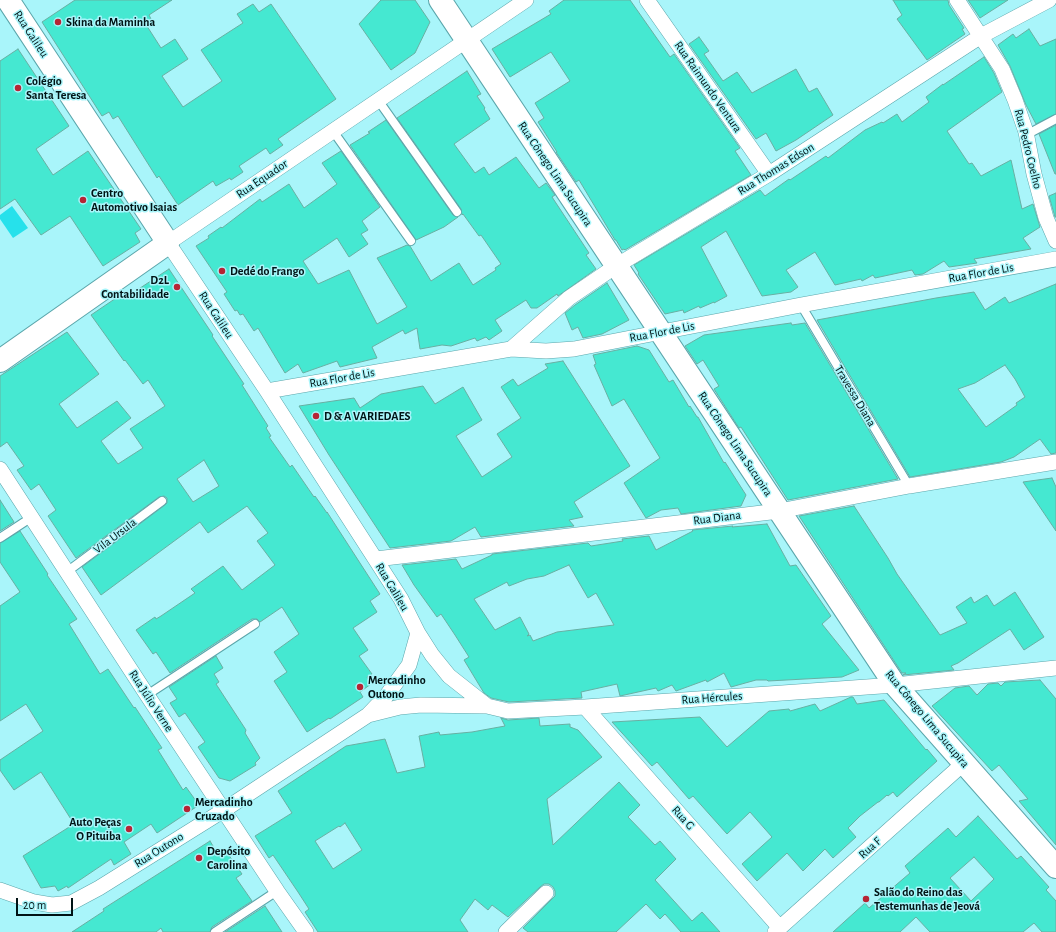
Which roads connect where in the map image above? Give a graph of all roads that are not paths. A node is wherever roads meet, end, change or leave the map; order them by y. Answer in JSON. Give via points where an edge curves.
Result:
{"nodes":[{"id":1,"x":440,"y":0,"type":"edge"},
{"id":2,"x":526,"y":0,"type":"edge"},
{"id":3,"x":647,"y":0,"type":"edge"},
{"id":4,"x":956,"y":0,"type":"edge"},
{"id":5,"x":1049,"y":0,"type":"edge"},
{"id":6,"x":10,"y":5,"type":"edge"},
{"id":7,"x":981,"y":36,"type":"junction"},
{"id":8,"x":466,"y":40,"type":"junction"},
{"id":9,"x":378,"y":100,"type":"junction"},
{"id":10,"x":1056,"y":119,"type":"edge"},
{"id":11,"x":332,"y":131,"type":"junction"},
{"id":12,"x":1026,"y":135,"type":"junction"},
{"id":13,"x":769,"y":174,"type":"junction"},
{"id":14,"x":457,"y":212,"type":"dead end"},
{"id":15,"x":1056,"y":240,"type":"edge"},
{"id":16,"x":411,"y":241,"type":"dead end"},
{"id":17,"x":168,"y":243,"type":"junction"},
{"id":18,"x":1056,"y":259,"type":"edge"},
{"id":19,"x":616,"y":266,"type":"junction"},
{"id":20,"x":801,"y":305,"type":"junction"},
{"id":21,"x":660,"y":332,"type":"junction"},
{"id":22,"x":511,"y":349,"type":"junction"},
{"id":23,"x":0,"y":361,"type":"edge"},
{"id":24,"x":267,"y":391,"type":"junction"},
{"id":25,"x":1056,"y":462,"type":"edge"},
{"id":26,"x":0,"y":469,"type":"edge"},
{"id":27,"x":909,"y":486,"type":"junction"},
{"id":28,"x":162,"y":501,"type":"dead end"},
{"id":29,"x":779,"y":511,"type":"junction"},
{"id":30,"x":32,"y":517,"type":"junction"},
{"id":31,"x":0,"y":538,"type":"edge"},
{"id":32,"x":376,"y":559,"type":"junction"},
{"id":33,"x":68,"y":572,"type":"junction"},
{"id":34,"x":255,"y":624,"type":"dead end"},
{"id":35,"x":418,"y":633,"type":"junction"},
{"id":36,"x":1056,"y":668,"type":"edge"},
{"id":37,"x":895,"y":685,"type":"junction"},
{"id":38,"x":147,"y":695,"type":"junction"},
{"id":39,"x":487,"y":706,"type":"junction"},
{"id":40,"x":585,"y":707,"type":"junction"},
{"id":41,"x":368,"y":715,"type":"junction"},
{"id":42,"x":964,"y":763,"type":"junction"},
{"id":43,"x":224,"y":810,"type":"junction"},
{"id":44,"x":1056,"y":867,"type":"edge"},
{"id":45,"x":0,"y":890,"type":"edge"},
{"id":46,"x":277,"y":892,"type":"junction"},
{"id":47,"x":546,"y":893,"type":"dead end"},
{"id":48,"x":778,"y":930,"type":"edge"},
{"id":49,"x":215,"y":932,"type":"edge"},
{"id":50,"x":306,"y":932,"type":"edge"},
{"id":51,"x":506,"y":932,"type":"edge"}],
"edges":[{"from":1,"to":8,"type":"street","name":"Rua Cônego Lima Sucupira"},
{"from":2,"to":8,"type":"street","name":"Rua Equador"},
{"from":3,"to":13,"type":"street","name":"Rua Raimundo Ventura"},
{"from":4,"to":7,"type":"street","name":"Rua Pedro Coelho"},
{"from":5,"to":7,"type":"street","name":"Rua Thomas Edson"},
{"from":6,"to":17,"type":"street","name":"Rua Galileu"},
{"from":7,"to":12,"type":"street","name":"Rua Pedro Coelho","via":[[1002,69]]},
{"from":7,"to":13,"type":"street","name":"Rua Thomas Edson"},
{"from":8,"to":9,"type":"street","name":"Rua Equador"},
{"from":8,"to":19,"type":"street","name":"Rua Cônego Lima Sucupira"},
{"from":9,"to":11,"type":"street","name":"Rua Equador"},
{"from":9,"to":14,"type":"lane"},
{"from":10,"to":12,"type":"lane"},
{"from":11,"to":16,"type":"lane"},
{"from":11,"to":17,"type":"street","name":"Rua Equador"},
{"from":12,"to":15,"type":"street","name":"Rua Pedro Coelho","via":[[1046,218]]},
{"from":13,"to":19,"type":"street","name":"Rua Thomas Edson"},
{"from":17,"to":23,"type":"street","name":"Rua Equador"},
{"from":17,"to":24,"type":"street","name":"Rua Galileu"},
{"from":18,"to":20,"type":"street","name":"Rua Flor de Lis"},
{"from":19,"to":21,"type":"street","name":"Rua Cônego Lima Sucupira"},
{"from":19,"to":22,"type":"street","name":"Rua Thomas Edson","via":[[569,298]]},
{"from":20,"to":21,"type":"street","name":"Rua Flor de Lis"},
{"from":20,"to":27,"type":"lane","name":"Travessa Diana"},
{"from":21,"to":22,"type":"street","name":"Rua Flor de Lis","via":[[574,349]]},
{"from":21,"to":29,"type":"street","name":"Rua Cônego Lima Sucupira"},
{"from":22,"to":24,"type":"street","name":"Rua Flor de Lis"},
{"from":24,"to":32,"type":"street","name":"Rua Galileu"},
{"from":25,"to":27,"type":"street","name":"Rua Diana"},
{"from":26,"to":30,"type":"street","name":"Rua Júlio Verne"},
{"from":27,"to":29,"type":"street","name":"Rua Diana"},
{"from":28,"to":33,"type":"lane","name":"Vila Ursula"},
{"from":29,"to":32,"type":"street","name":"Rua Diana"},
{"from":29,"to":37,"type":"street","name":"Rua Cônego Lima Sucupira"},
{"from":30,"to":31,"type":"lane"},
{"from":30,"to":33,"type":"street","name":"Rua Júlio Verne"},
{"from":32,"to":35,"type":"street","name":"Rua Galileu"},
{"from":33,"to":38,"type":"street","name":"Rua Júlio Verne"},
{"from":34,"to":38,"type":"lane"},
{"from":35,"to":39,"type":"street","name":"Rua Galileu","via":[[432,656],[449,676]]},
{"from":35,"to":41,"type":"street","via":[[409,664],[387,695]]},
{"from":36,"to":37,"type":"street","name":"Rua Hércules"},
{"from":37,"to":40,"type":"street","name":"Rua Hércules"},
{"from":37,"to":42,"type":"street","name":"Rua Cônego Lima Sucupira"},
{"from":38,"to":43,"type":"street","name":"Rua Júlio Verne"},
{"from":39,"to":40,"type":"street","name":"Rua Hércules","via":[[508,711]]},
{"from":39,"to":41,"type":"street","name":"Rua Hércules","via":[[407,706]]},
{"from":40,"to":48,"type":"street","name":"Rua G"},
{"from":41,"to":43,"type":"street","name":"Rua Outono"},
{"from":42,"to":44,"type":"street","name":"Rua Cônego Lima Sucupira"},
{"from":42,"to":48,"type":"street","name":"Rua F"},
{"from":43,"to":45,"type":"street","name":"Rua Outono","via":[[71,903],[52,905],[34,902]]},
{"from":43,"to":46,"type":"street","name":"Rua Júlio Verne"},
{"from":46,"to":49,"type":"lane"},
{"from":46,"to":50,"type":"street","name":"Rua Júlio Verne"},
{"from":47,"to":51,"type":"street"}]}
